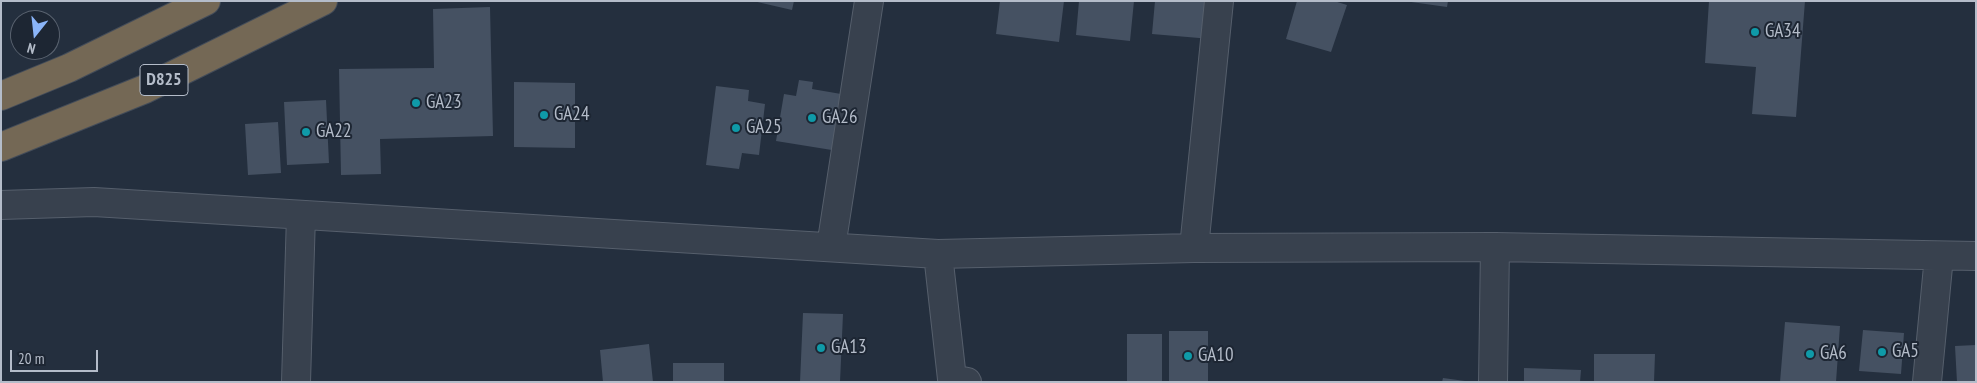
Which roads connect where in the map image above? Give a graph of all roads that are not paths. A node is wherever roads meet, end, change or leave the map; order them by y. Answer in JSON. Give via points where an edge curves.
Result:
{"nodes":[{"id":1,"x":206,"y":1,"type":"edge"},
{"id":2,"x":323,"y":1,"type":"edge"},
{"id":3,"x":869,"y":1,"type":"edge"},
{"id":4,"x":1219,"y":1,"type":"edge"},
{"id":5,"x":1,"y":96,"type":"edge"},
{"id":6,"x":1,"y":147,"type":"edge"},
{"id":7,"x":1,"y":205,"type":"edge"},
{"id":8,"x":301,"y":215,"type":"junction"},
{"id":9,"x":831,"y":247,"type":"junction"},
{"id":10,"x":1194,"y":248,"type":"junction"},
{"id":11,"x":1495,"y":248,"type":"junction"},
{"id":12,"x":938,"y":254,"type":"junction"},
{"id":13,"x":1939,"y":256,"type":"junction"},
{"id":14,"x":1976,"y":256,"type":"edge"},
{"id":15,"x":957,"y":381,"type":"edge"},
{"id":16,"x":296,"y":382,"type":"edge"},
{"id":17,"x":1493,"y":382,"type":"edge"},
{"id":18,"x":1927,"y":382,"type":"edge"}],
"edges":[{"from":1,"to":5,"type":"highway","number":"D825","via":[[69,68]]},
{"from":2,"to":6,"type":"highway","number":"D825","via":[[145,89]]},
{"from":3,"to":9,"type":"street"},
{"from":4,"to":10,"type":"street"},
{"from":7,"to":8,"type":"street","via":[[94,202]]},
{"from":8,"to":9,"type":"street"},
{"from":8,"to":16,"type":"street"},
{"from":9,"to":12,"type":"street"},
{"from":10,"to":11,"type":"street"},
{"from":10,"to":12,"type":"street"},
{"from":11,"to":13,"type":"street"},
{"from":11,"to":17,"type":"street"},
{"from":12,"to":15,"type":"street"},
{"from":13,"to":14,"type":"street"},
{"from":13,"to":18,"type":"street"}]}
